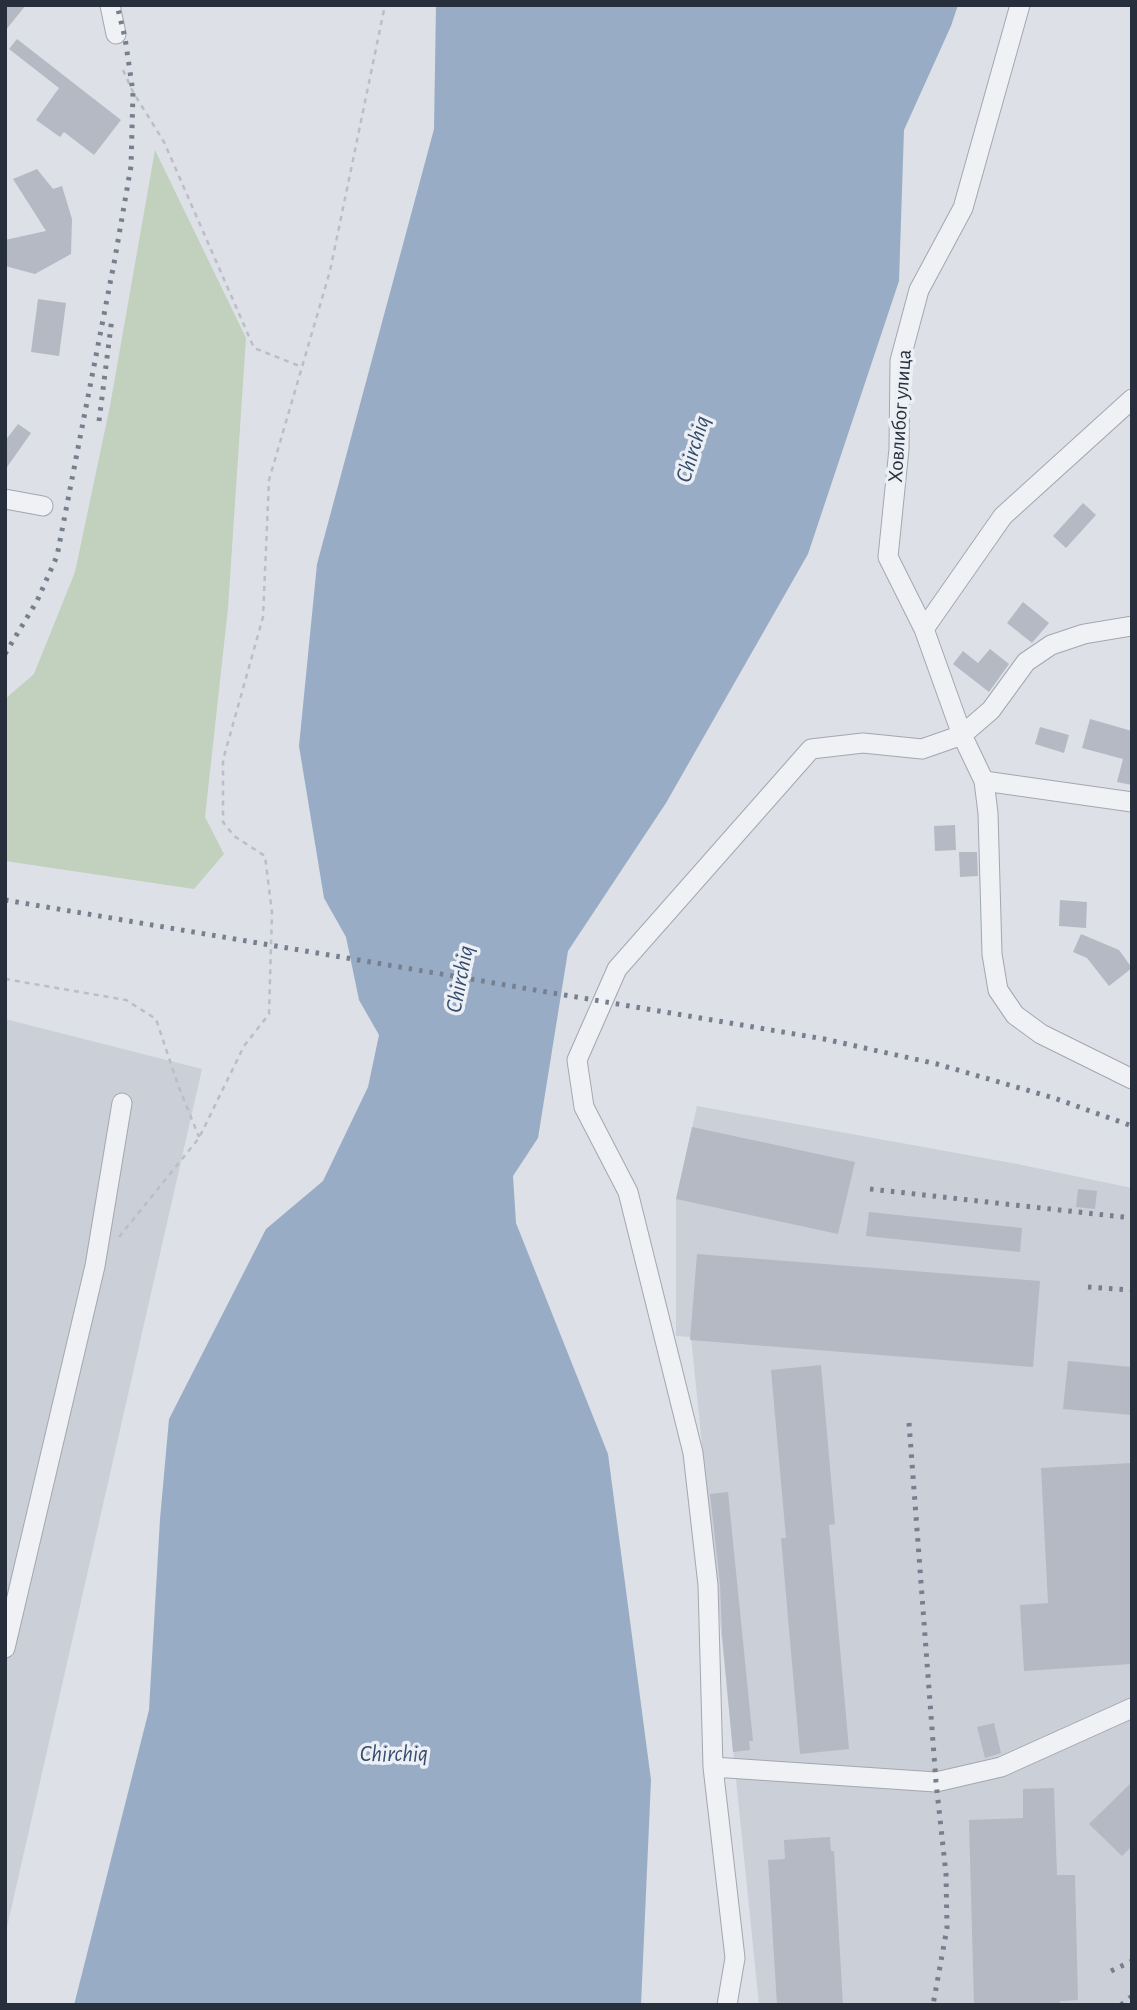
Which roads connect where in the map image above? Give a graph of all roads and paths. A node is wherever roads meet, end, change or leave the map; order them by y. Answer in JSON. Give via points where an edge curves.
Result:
{"nodes":[{"id":1,"x":110,"y":5,"type":"edge"},
{"id":2,"x":385,"y":5,"type":"edge"},
{"id":3,"x":1020,"y":5,"type":"edge"},
{"id":4,"x":116,"y":34,"type":"dead end"},
{"id":5,"x":123,"y":70,"type":"dead end"},
{"id":6,"x":302,"y":367,"type":"junction"},
{"id":7,"x":1132,"y":399,"type":"edge"},
{"id":8,"x":5,"y":499,"type":"edge"},
{"id":9,"x":43,"y":506,"type":"dead end"},
{"id":10,"x":1132,"y":626,"type":"edge"},
{"id":11,"x":924,"y":629,"type":"junction"},
{"id":12,"x":961,"y":735,"type":"junction"},
{"id":13,"x":984,"y":781,"type":"junction"},
{"id":14,"x":1132,"y":802,"type":"edge"},
{"id":15,"x":5,"y":979,"type":"edge"},
{"id":16,"x":1132,"y":1079,"type":"edge"},
{"id":17,"x":122,"y":1103,"type":"dead end"},
{"id":18,"x":199,"y":1138,"type":"junction"},
{"id":19,"x":95,"y":1266,"type":"junction"},
{"id":20,"x":5,"y":1648,"type":"edge"},
{"id":21,"x":1132,"y":1708,"type":"edge"},
{"id":22,"x":713,"y":1767,"type":"junction"},
{"id":23,"x":727,"y":2005,"type":"edge"}],
"edges":[{"from":1,"to":4,"type":"street"},
{"from":2,"to":6,"type":"path","via":[[330,271]]},
{"from":3,"to":11,"type":"street","name":"Ховлибог улица","via":[[963,208],[919,290],[900,361],[900,449],[888,557]]},
{"from":5,"to":6,"type":"path","via":[[164,142],[254,348]]},
{"from":6,"to":18,"type":"path","via":[[269,480],[262,617],[223,760],[223,822],[234,836],[265,856],[272,913],[269,1014],[244,1046]]},
{"from":7,"to":11,"type":"street","via":[[1003,516]]},
{"from":8,"to":9,"type":"street"},
{"from":10,"to":12,"type":"street","via":[[1051,645],[1026,662],[990,710]]},
{"from":11,"to":12,"type":"street","name":"Ховлибог улица"},
{"from":12,"to":13,"type":"street","name":"Ховлибог улица"},
{"from":12,"to":22,"type":"street","via":[[922,749],[863,743],[811,749],[617,968],[577,1060],[584,1107],[628,1192],[693,1453],[708,1585]]},
{"from":13,"to":14,"type":"street"},
{"from":13,"to":16,"type":"street","name":"Ховлибог улица","via":[[992,954],[998,990],[1015,1015],[1041,1034]]},
{"from":15,"to":18,"type":"path","via":[[126,1000],[156,1019]]},
{"from":17,"to":19,"type":"street"},
{"from":18,"to":19,"type":"path"},
{"from":19,"to":20,"type":"street"},
{"from":21,"to":22,"type":"street","via":[[1001,1767],[936,1782]]},
{"from":22,"to":23,"type":"street","via":[[735,1958]]}]}
